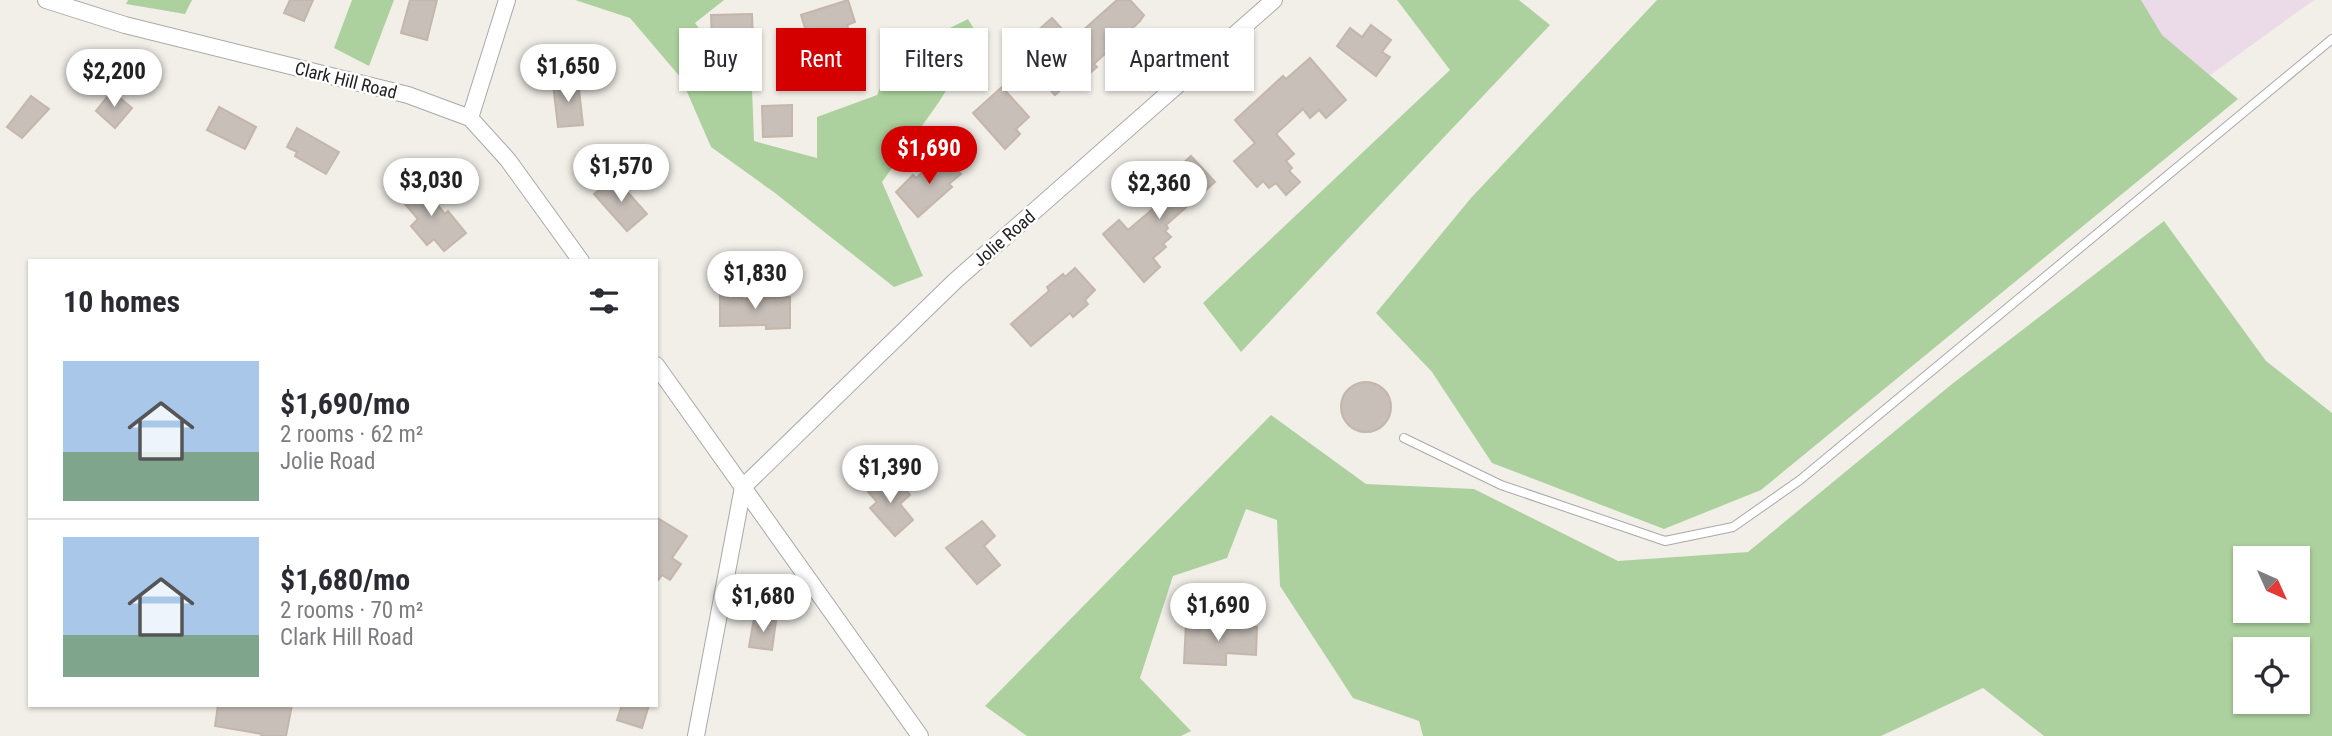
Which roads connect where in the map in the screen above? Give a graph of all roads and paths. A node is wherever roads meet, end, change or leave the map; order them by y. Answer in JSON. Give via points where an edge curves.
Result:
{"nodes":[{"id":1,"x":46,"y":0,"type":"edge"},
{"id":2,"x":507,"y":0,"type":"edge"},
{"id":3,"x":1274,"y":0,"type":"edge"},
{"id":4,"x":2332,"y":39,"type":"edge"},
{"id":5,"x":470,"y":118,"type":"junction"},
{"id":6,"x":580,"y":259,"type":"edge"},
{"id":7,"x":658,"y":368,"type":"edge"},
{"id":8,"x":1405,"y":438,"type":"dead end"},
{"id":9,"x":743,"y":486,"type":"junction"},
{"id":10,"x":696,"y":736,"type":"edge"},
{"id":11,"x":920,"y":736,"type":"edge"}],
"edges":[{"from":1,"to":5,"type":"street","name":"Clark Hill Road","via":[[125,25],[408,95]]},
{"from":2,"to":5,"type":"street"},
{"from":3,"to":9,"type":"street","name":"Jolie Road","via":[[955,281]]},
{"from":4,"to":8,"type":"lane","via":[[1800,480],[1733,527],[1665,541],[1501,485]]},
{"from":5,"to":6,"type":"street","name":"Clark Hill Road","via":[[508,160]]},
{"from":7,"to":9,"type":"street"},
{"from":9,"to":10,"type":"street"},
{"from":9,"to":11,"type":"street"}]}
